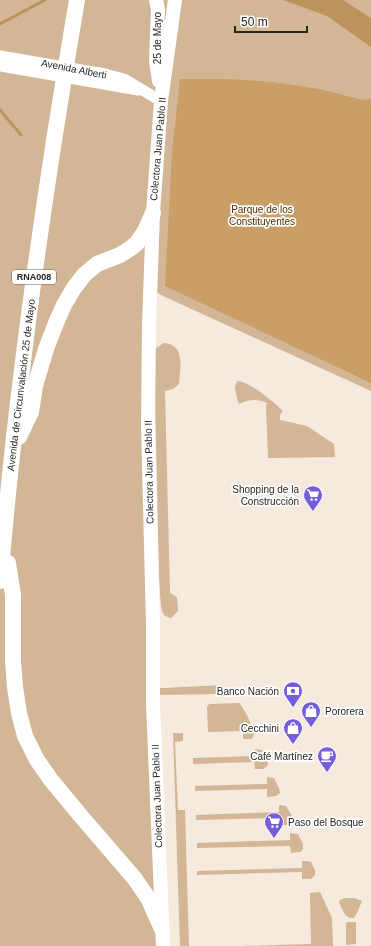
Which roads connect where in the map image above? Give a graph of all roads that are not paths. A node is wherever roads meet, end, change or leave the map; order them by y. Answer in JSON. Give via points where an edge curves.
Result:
{"nodes":[{"id":1,"x":77,"y":0,"type":"edge"},
{"id":2,"x":156,"y":0,"type":"edge"},
{"id":3,"x":175,"y":0,"type":"edge"},
{"id":4,"x":0,"y":56,"type":"edge"},
{"id":5,"x":0,"y":66,"type":"edge"},
{"id":6,"x":144,"y":91,"type":"junction"},
{"id":7,"x":161,"y":101,"type":"junction"},
{"id":8,"x":153,"y":213,"type":"junction"},
{"id":9,"x":13,"y":450,"type":"junction"},
{"id":10,"x":4,"y":535,"type":"junction"},
{"id":11,"x":0,"y":582,"type":"edge"},
{"id":12,"x":162,"y":929,"type":"junction"},
{"id":13,"x":162,"y":946,"type":"edge"}],
"edges":[{"from":1,"to":9,"type":"highway","name":"Avenida de Circunvalación 25 de Mayo","number":"RNA008","via":[[39,239]]},
{"from":2,"to":7,"type":"main road","name":"25 de Mayo","via":[[156,60]]},
{"from":3,"to":7,"type":"main road","name":"Colectora Juan Pablo II"},
{"from":4,"to":6,"type":"street","name":"Avenida Alberti","via":[[105,74],[124,79]]},
{"from":5,"to":6,"type":"street","name":"Avenida Alberti"},
{"from":6,"to":7,"type":"street","name":"Avenida Alberti"},
{"from":7,"to":8,"type":"main road","name":"Colectora Juan Pablo II"},
{"from":8,"to":9,"type":"highway","via":[[137,243],[120,255],[98,264],[84,275],[74,288],[46,349],[35,386],[31,412]]},
{"from":8,"to":12,"type":"main road","name":"Colectora Juan Pablo II","via":[[148,425],[153,703]]},
{"from":9,"to":10,"type":"highway","name":"Avenida de Circunvalación 25 de Mayo","number":"RNA008"},
{"from":10,"to":11,"type":"highway","name":"Avenida de Circunvalación 25 de Mayo","number":"RNA008"},
{"from":10,"to":12,"type":"highway","via":[[13,595],[15,687],[25,736],[37,760],[52,780],[135,879],[148,898]]},
{"from":12,"to":13,"type":"main road","name":"Colectora Juan Pablo II"}]}
